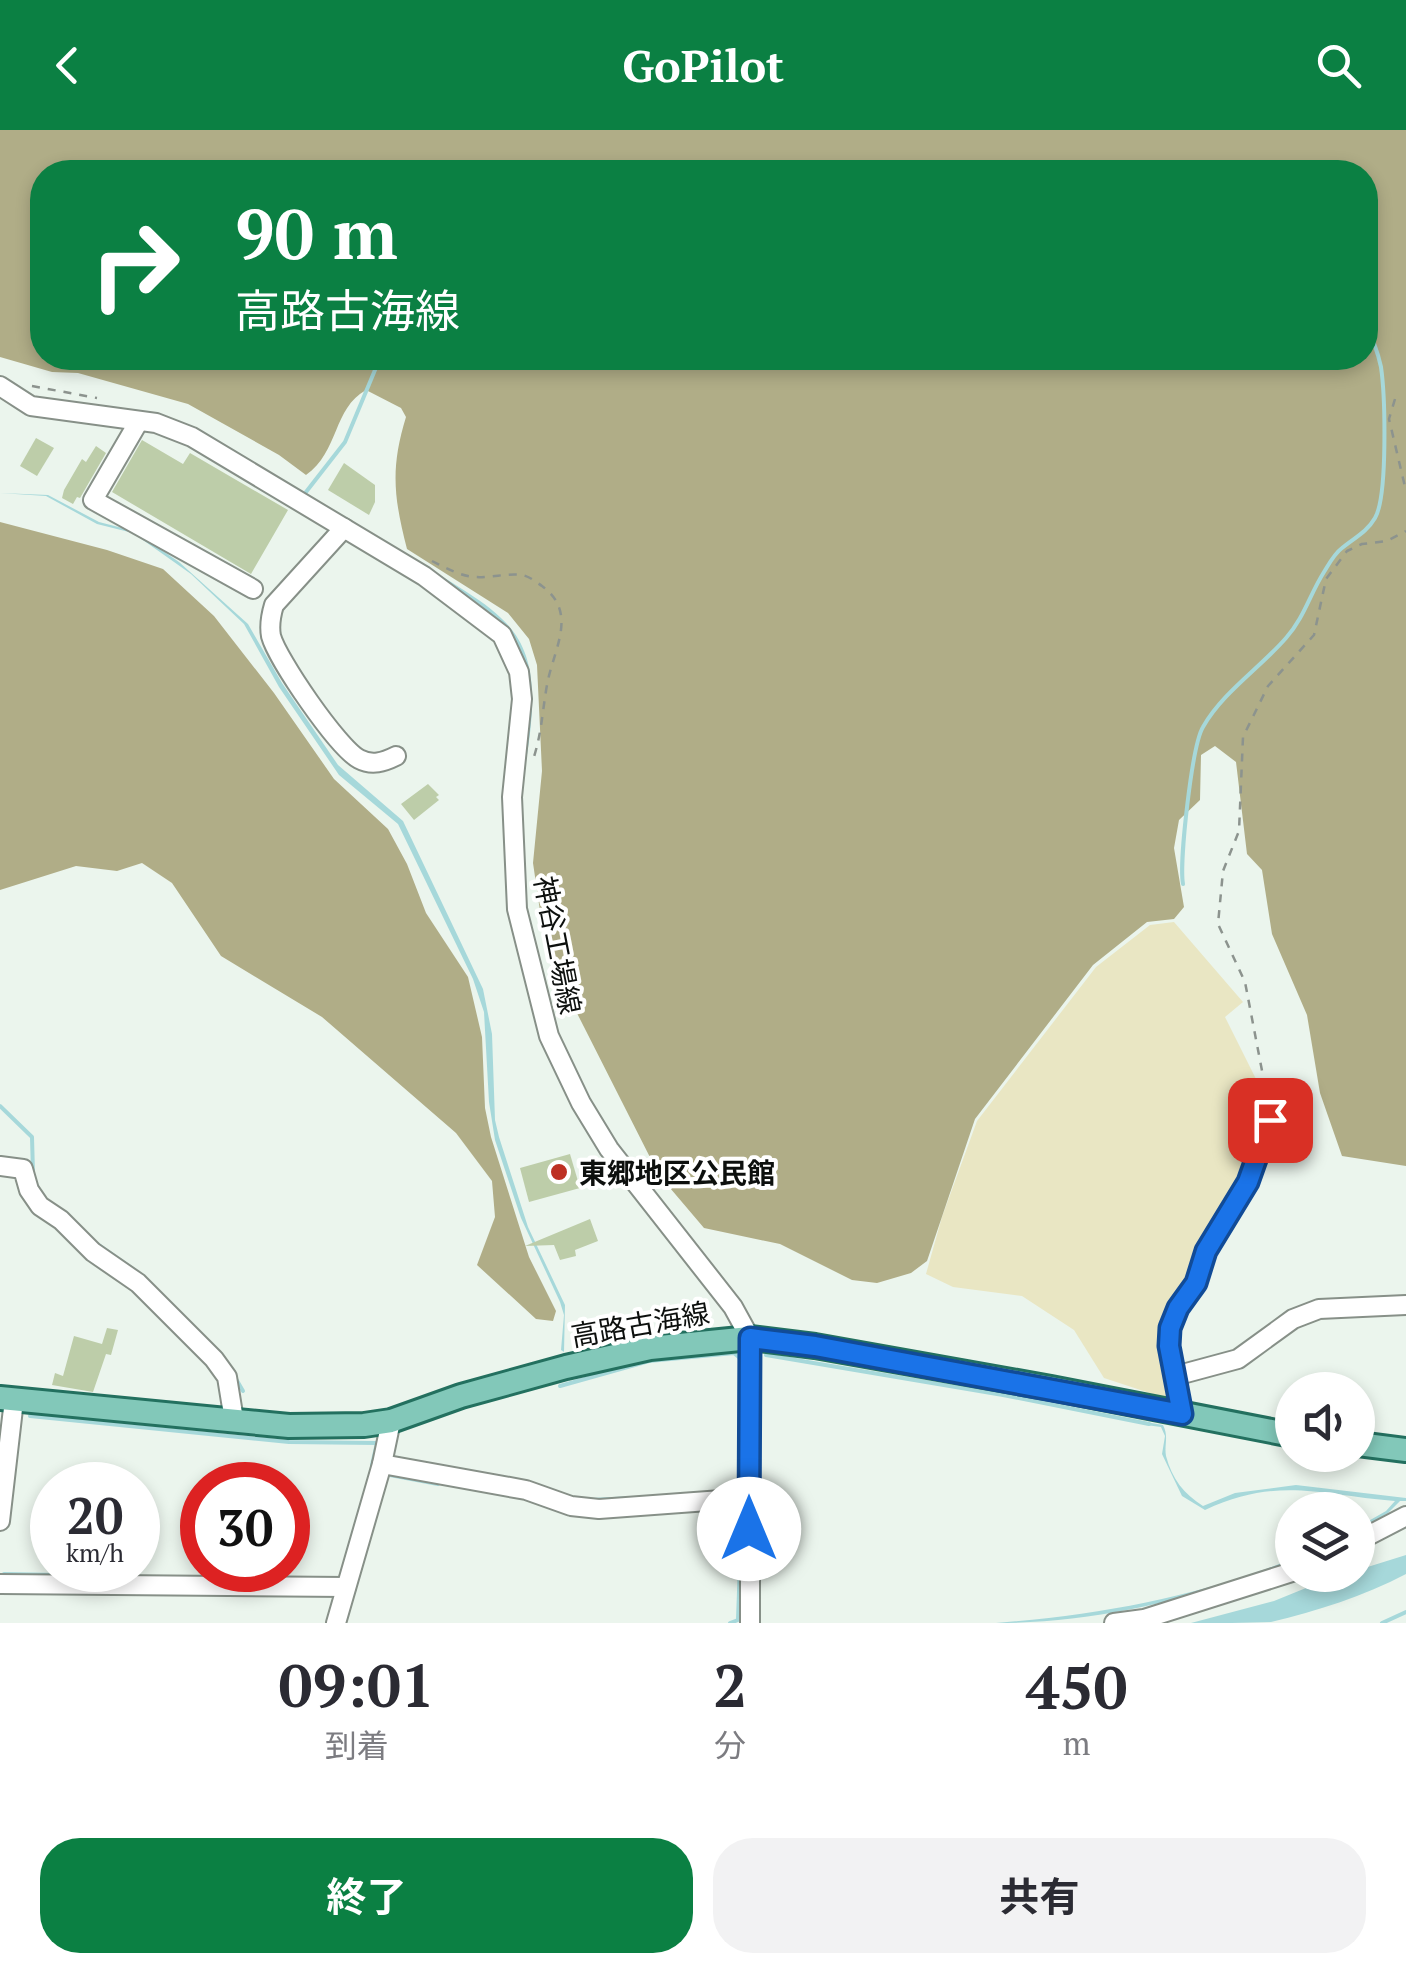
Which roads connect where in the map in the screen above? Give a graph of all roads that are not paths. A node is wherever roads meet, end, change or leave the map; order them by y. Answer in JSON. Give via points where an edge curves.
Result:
{"nodes":[{"id":1,"x":0,"y":386,"type":"edge"},
{"id":2,"x":139,"y":421,"type":"junction"},
{"id":3,"x":344,"y":528,"type":"junction"},
{"id":4,"x":253,"y":590,"type":"dead end"},
{"id":5,"x":396,"y":756,"type":"dead end"},
{"id":6,"x":1270,"y":1120,"type":"road end"},
{"id":7,"x":0,"y":1166,"type":"edge"},
{"id":8,"x":1406,"y":1305,"type":"edge"},
{"id":9,"x":750,"y":1338,"type":"junction"},
{"id":10,"x":1175,"y":1376,"type":"junction"},
{"id":11,"x":7,"y":1399,"type":"edge"},
{"id":12,"x":1182,"y":1414,"type":"junction"},
{"id":13,"x":234,"y":1420,"type":"junction"},
{"id":14,"x":391,"y":1422,"type":"junction"},
{"id":15,"x":1275,"y":1432,"type":"edge"},
{"id":16,"x":1375,"y":1446,"type":"edge"},
{"id":17,"x":1406,"y":1450,"type":"edge"},
{"id":18,"x":382,"y":1464,"type":"junction"},
{"id":19,"x":748,"y":1498,"type":"junction"},
{"id":20,"x":1406,"y":1516,"type":"edge"},
{"id":21,"x":0,"y":1521,"type":"edge"},
{"id":22,"x":1375,"y":1532,"type":"edge"},
{"id":23,"x":1275,"y":1577,"type":"edge"},
{"id":24,"x":0,"y":1584,"type":"edge"},
{"id":25,"x":346,"y":1587,"type":"junction"},
{"id":26,"x":336,"y":1623,"type":"edge"},
{"id":27,"x":750,"y":1623,"type":"edge"},
{"id":28,"x":1114,"y":1623,"type":"edge"}],
"edges":[{"from":1,"to":2,"type":"street","name":"神谷工場線","via":[[30,406]]},
{"from":2,"to":3,"type":"street","name":"神谷工場線","via":[[192,437]]},
{"from":2,"to":4,"type":"street","via":[[93,500]]},
{"from":3,"to":5,"type":"street","via":[[274,605],[271,635],[341,744],[375,763]]},
{"from":3,"to":9,"type":"street","name":"神谷工場線","via":[[424,576],[502,635],[519,672],[512,798],[517,909],[549,1036],[610,1148]]},
{"from":6,"to":10,"type":"street","via":[[1248,1182],[1170,1328]]},
{"from":7,"to":13,"type":"street","via":[[23,1169],[40,1206],[138,1283],[214,1359],[227,1378]]},
{"from":8,"to":10,"type":"street","via":[[1319,1309],[1293,1318],[1238,1359]]},
{"from":9,"to":12,"type":"main road","name":"高路古海線"},
{"from":9,"to":14,"type":"main road","name":"高路古海線","via":[[650,1348],[566,1367]]},
{"from":9,"to":19,"type":"street"},
{"from":10,"to":12,"type":"street"},
{"from":11,"to":13,"type":"main road","name":"高路古海線"},
{"from":11,"to":21,"type":"street"},
{"from":12,"to":15,"type":"main road","name":"高路古海線"},
{"from":13,"to":14,"type":"main road","name":"高路古海線","via":[[327,1428]]},
{"from":14,"to":18,"type":"street"},
{"from":16,"to":17,"type":"main road"},
{"from":18,"to":19,"type":"street","via":[[526,1490],[571,1506]]},
{"from":18,"to":25,"type":"street"},
{"from":19,"to":27,"type":"street"},
{"from":20,"to":22,"type":"street"},
{"from":23,"to":28,"type":"street"},
{"from":24,"to":25,"type":"street"},
{"from":25,"to":26,"type":"street"}]}
